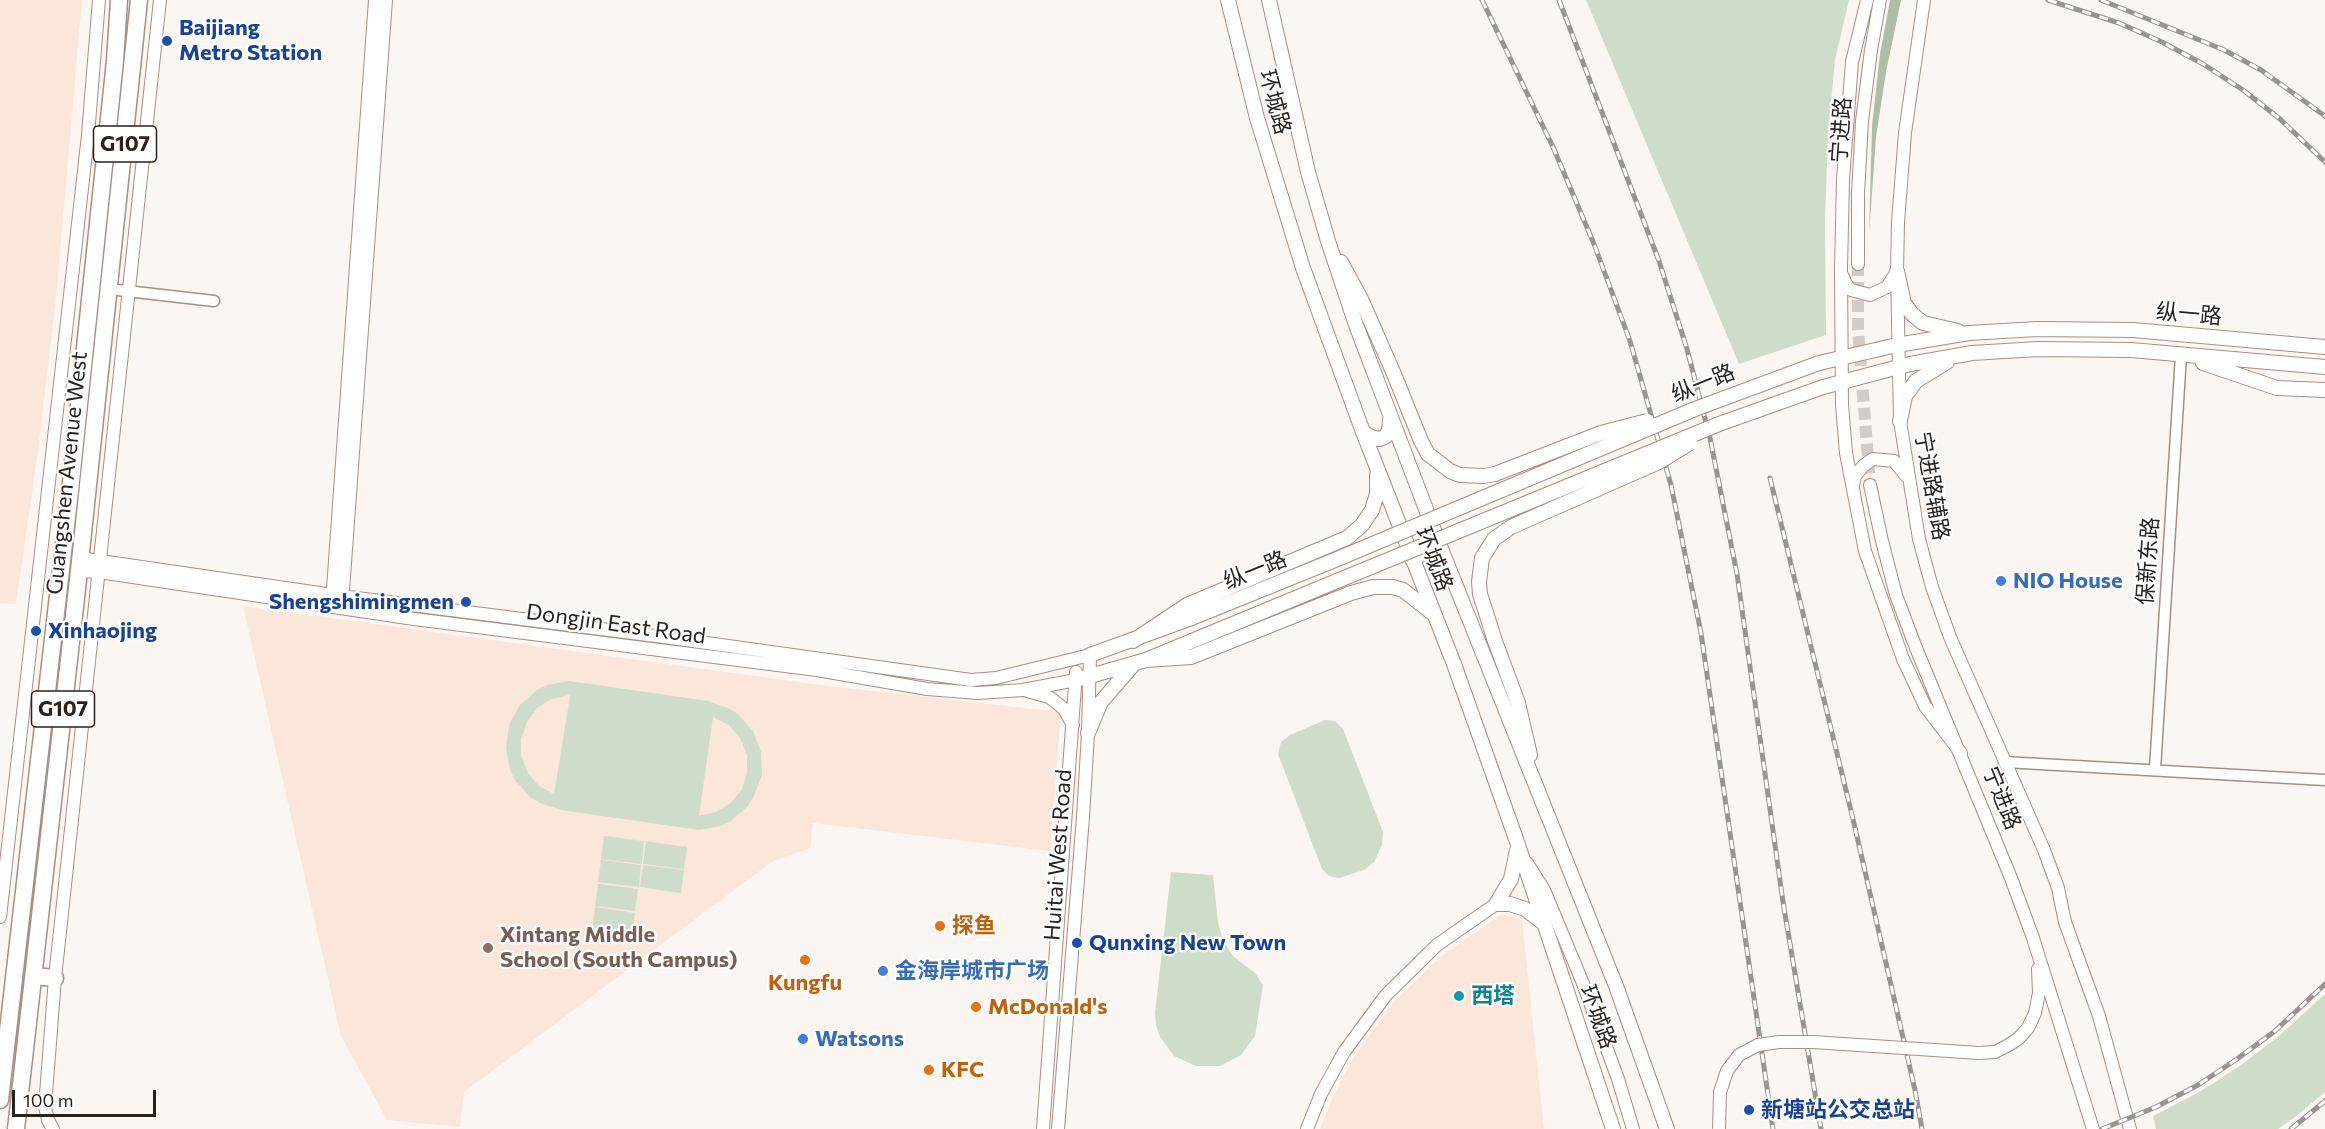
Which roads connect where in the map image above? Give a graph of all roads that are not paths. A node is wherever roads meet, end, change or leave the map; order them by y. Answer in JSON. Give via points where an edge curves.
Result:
{"nodes":[{"id":1,"x":99,"y":0,"type":"edge"},
{"id":2,"x":119,"y":0,"type":"edge"},
{"id":3,"x":139,"y":0,"type":"edge"},
{"id":4,"x":160,"y":0,"type":"edge"},
{"id":5,"x":375,"y":0,"type":"edge"},
{"id":6,"x":386,"y":0,"type":"edge"},
{"id":7,"x":1228,"y":0,"type":"edge"},
{"id":8,"x":1269,"y":0,"type":"edge"},
{"id":9,"x":1867,"y":0,"type":"edge"},
{"id":10,"x":1880,"y":0,"type":"edge"},
{"id":11,"x":1924,"y":0,"type":"edge"},
{"id":12,"x":1328,"y":241,"type":"junction"},
{"id":13,"x":74,"y":256,"type":"junction"},
{"id":14,"x":95,"y":258,"type":"junction"},
{"id":15,"x":1858,"y":264,"type":"tunnel mouth"},
{"id":16,"x":1841,"y":269,"type":"junction"},
{"id":17,"x":1897,"y":271,"type":"junction"},
{"id":18,"x":109,"y":289,"type":"junction"},
{"id":19,"x":129,"y":291,"type":"junction"},
{"id":20,"x":214,"y":302,"type":"dead end"},
{"id":21,"x":1969,"y":333,"type":"junction"},
{"id":22,"x":1897,"y":345,"type":"junction"},
{"id":23,"x":2325,"y":346,"type":"edge"},
{"id":24,"x":1972,"y":353,"type":"junction"},
{"id":25,"x":2181,"y":355,"type":"junction"},
{"id":26,"x":1842,"y":358,"type":"junction"},
{"id":27,"x":1898,"y":367,"type":"junction"},
{"id":28,"x":2325,"y":367,"type":"edge"},
{"id":29,"x":1842,"y":382,"type":"junction"},
{"id":30,"x":2325,"y":390,"type":"edge"},
{"id":31,"x":1695,"y":409,"type":"junction"},
{"id":32,"x":1390,"y":419,"type":"junction"},
{"id":33,"x":1900,"y":421,"type":"junction"},
{"id":34,"x":1719,"y":424,"type":"junction"},
{"id":35,"x":1363,"y":432,"type":"junction"},
{"id":36,"x":1377,"y":467,"type":"junction"},
{"id":37,"x":1908,"y":480,"type":"junction"},
{"id":38,"x":1870,"y":485,"type":"tunnel mouth"},
{"id":39,"x":1852,"y":490,"type":"junction"},
{"id":40,"x":1332,"y":545,"type":"junction"},
{"id":41,"x":1440,"y":546,"type":"junction"},
{"id":42,"x":1412,"y":559,"type":"junction"},
{"id":43,"x":80,"y":565,"type":"junction"},
{"id":44,"x":100,"y":566,"type":"junction"},
{"id":45,"x":1351,"y":593,"type":"junction"},
{"id":46,"x":337,"y":602,"type":"junction"},
{"id":47,"x":1433,"y":613,"type":"junction"},
{"id":48,"x":1133,"y":641,"type":"junction"},
{"id":49,"x":1090,"y":655,"type":"junction"},
{"id":50,"x":1076,"y":660,"type":"junction"},
{"id":51,"x":1139,"y":663,"type":"junction"},
{"id":52,"x":1090,"y":676,"type":"junction"},
{"id":53,"x":1076,"y":680,"type":"junction"},
{"id":54,"x":1023,"y":690,"type":"junction"},
{"id":55,"x":1073,"y":726,"type":"junction"},
{"id":56,"x":1088,"y":733,"type":"junction"},
{"id":57,"x":1960,"y":753,"type":"junction"},
{"id":58,"x":2004,"y":762,"type":"junction"},
{"id":59,"x":2155,"y":769,"type":"junction"},
{"id":60,"x":2325,"y":780,"type":"edge"},
{"id":61,"x":1537,"y":789,"type":"junction"},
{"id":62,"x":1516,"y":839,"type":"junction"},
{"id":63,"x":1521,"y":855,"type":"junction"},
{"id":64,"x":1496,"y":904,"type":"junction"},
{"id":65,"x":0,"y":917,"type":"edge"},
{"id":66,"x":1543,"y":923,"type":"junction"},
{"id":67,"x":18,"y":936,"type":"junction"},
{"id":68,"x":2033,"y":938,"type":"junction"},
{"id":69,"x":34,"y":976,"type":"junction"},
{"id":70,"x":55,"y":978,"type":"junction"},
{"id":71,"x":0,"y":1002,"type":"edge"},
{"id":72,"x":1048,"y":1069,"type":"junction"},
{"id":73,"x":1063,"y":1070,"type":"junction"},
{"id":74,"x":0,"y":1100,"type":"edge"},
{"id":75,"x":1060,"y":1126,"type":"edge"},
{"id":76,"x":16,"y":1129,"type":"edge"},
{"id":77,"x":53,"y":1129,"type":"edge"},
{"id":78,"x":1041,"y":1129,"type":"edge"},
{"id":79,"x":1307,"y":1129,"type":"edge"},
{"id":80,"x":1613,"y":1129,"type":"edge"},
{"id":81,"x":1633,"y":1129,"type":"edge"},
{"id":82,"x":1667,"y":1129,"type":"edge"},
{"id":83,"x":1719,"y":1129,"type":"edge"},
{"id":84,"x":2093,"y":1129,"type":"edge"},
{"id":85,"x":2130,"y":1129,"type":"edge"}],
"edges":[{"from":1,"to":13,"type":"street"},
{"from":2,"to":14,"type":"highway","name":"Guangshen Avenue West","number":"G107"},
{"from":3,"to":18,"type":"highway","name":"Guangshen Avenue West","number":"G107"},
{"from":4,"to":19,"type":"street"},
{"from":5,"to":46,"type":"street"},
{"from":6,"to":46,"type":"street"},
{"from":7,"to":35,"type":"main road","name":"环城路","via":[[1278,193]]},
{"from":8,"to":12,"type":"main road","via":[[1308,172]]},
{"from":9,"to":16,"type":"street","via":[[1849,92]]},
{"from":10,"to":15,"type":"street","name":"宁进路","via":[[1862,121]]},
{"from":11,"to":17,"type":"street","name":"宁进路辅路","via":[[1905,133]]},
{"from":12,"to":31,"type":"main road","bridge":true,"via":[[1362,299],[1421,441],[1428,454],[1449,471],[1472,476],[1495,474],[1601,434]]},
{"from":12,"to":32,"type":"main road","name":"环城路"},
{"from":13,"to":14,"type":"street"},
{"from":13,"to":65,"type":"street"},
{"from":14,"to":67,"type":"highway","name":"Guangshen Avenue West","number":"G107"},
{"from":16,"to":17,"type":"street","via":[[1851,290],[1870,295],[1887,287]]},
{"from":16,"to":26,"type":"street"},
{"from":17,"to":21,"type":"main road","via":[[1904,303],[1911,314],[1936,328]]},
{"from":17,"to":22,"type":"street","name":"宁进路辅路"},
{"from":18,"to":19,"type":"street"},
{"from":18,"to":43,"type":"highway","name":"Guangshen Avenue West","number":"G107"},
{"from":19,"to":20,"type":"street"},
{"from":19,"to":44,"type":"street"},
{"from":21,"to":22,"type":"main road","name":"纵一路"},
{"from":21,"to":23,"type":"main road","name":"纵一路","via":[[2101,328]]},
{"from":22,"to":26,"type":"main road","name":"纵一路"},
{"from":22,"to":27,"type":"street","name":"宁进路辅路"},
{"from":24,"to":25,"type":"main road","name":"纵一路","via":[[2069,348]]},
{"from":24,"to":27,"type":"main road","name":"纵一路"},
{"from":24,"to":33,"type":"main road","via":[[1948,361],[1916,381],[1905,396]]},
{"from":25,"to":28,"type":"main road","name":"纵一路"},
{"from":25,"to":30,"type":"main road","via":[[2277,388]]},
{"from":25,"to":59,"type":"street","name":"保新东路"},
{"from":26,"to":29,"type":"street"},
{"from":26,"to":31,"type":"main road","name":"纵一路","bridge":true,"via":[[1754,385]]},
{"from":27,"to":29,"type":"main road","name":"纵一路"},
{"from":27,"to":33,"type":"street","name":"宁进路辅路"},
{"from":29,"to":34,"type":"main road","name":"纵一路","bridge":true},
{"from":29,"to":39,"type":"street"},
{"from":31,"to":48,"type":"main road","name":"纵一路","bridge":true},
{"from":32,"to":35,"type":"main road","via":[[1386,436],[1380,439]]},
{"from":32,"to":41,"type":"main road","name":"环城路"},
{"from":33,"to":37,"type":"street","name":"宁进路辅路"},
{"from":34,"to":51,"type":"main road","name":"纵一路","bridge":true},
{"from":34,"to":61,"type":"main road","bridge":true,"via":[[1659,462],[1511,527],[1494,539],[1482,558],[1482,600],[1524,726]]},
{"from":35,"to":36,"type":"main road","name":"环城路"},
{"from":36,"to":40,"type":"main road","via":[[1377,494],[1368,518],[1347,538]]},
{"from":36,"to":42,"type":"main road","name":"环城路"},
{"from":37,"to":39,"type":"street","via":[[1894,461],[1873,459],[1855,476]]},
{"from":37,"to":58,"type":"street","name":"宁进路辅路","via":[[1932,587]]},
{"from":38,"to":57,"type":"street","name":"宁进路","via":[[1896,595]]},
{"from":39,"to":57,"type":"street","via":[[1865,551],[1903,659],[1925,706]]},
{"from":40,"to":45,"type":"main road","via":[[1347,552],[1354,561],[1357,577]]},
{"from":40,"to":48,"type":"main road","via":[[1187,605]]},
{"from":41,"to":42,"type":"main road"},
{"from":41,"to":61,"type":"main road","name":"环城路"},
{"from":42,"to":47,"type":"main road","name":"环城路"},
{"from":43,"to":44,"type":"street","name":"Dongjin East Road"},
{"from":43,"to":69,"type":"highway","name":"Guangshen Avenue West","number":"G107"},
{"from":44,"to":46,"type":"street","name":"Dongjin East Road"},
{"from":44,"to":70,"type":"street"},
{"from":45,"to":47,"type":"main road","via":[[1393,587],[1411,595]]},
{"from":45,"to":51,"type":"main road","via":[[1191,657]]},
{"from":46,"to":50,"type":"street","name":"Dongjin East Road","via":[[664,637],[971,680]]},
{"from":46,"to":54,"type":"street","name":"Dongjin East Road","via":[[927,689],[978,693]]},
{"from":47,"to":62,"type":"main road","name":"环城路"},
{"from":48,"to":49,"type":"main road","name":"Dongjin East Road"},
{"from":49,"to":50,"type":"street","name":"Dongjin East Road"},
{"from":49,"to":52,"type":"street","name":"Huitai West Road"},
{"from":50,"to":53,"type":"street","name":"Huitai West Road"},
{"from":51,"to":52,"type":"main road","name":"Dongjin East Road"},
{"from":51,"to":56,"type":"main road","via":[[1101,702]]},
{"from":52,"to":53,"type":"main road","name":"Dongjin East Road"},
{"from":52,"to":56,"type":"street","name":"Huitai West Road"},
{"from":53,"to":54,"type":"street","name":"Dongjin East Road"},
{"from":53,"to":55,"type":"street","name":"Huitai West Road"},
{"from":54,"to":55,"type":"street","via":[[1057,703]]},
{"from":55,"to":72,"type":"street","name":"Huitai West Road"},
{"from":56,"to":73,"type":"street","name":"Huitai West Road"},
{"from":57,"to":68,"type":"street","name":"宁进路"},
{"from":58,"to":59,"type":"street"},
{"from":58,"to":85,"type":"street","name":"宁进路辅路","via":[[2058,888],[2100,1016]]},
{"from":59,"to":60,"type":"street"},
{"from":61,"to":82,"type":"main road","name":"环城路","via":[[1616,986]]},
{"from":62,"to":63,"type":"main road","name":"环城路"},
{"from":62,"to":64,"type":"main road","via":[[1514,870]]},
{"from":63,"to":66,"type":"main road","name":"环城路"},
{"from":63,"to":81,"type":"street","via":[[1544,890],[1582,981]]},
{"from":64,"to":66,"type":"main road","via":[[1525,909]]},
{"from":64,"to":79,"type":"street","via":[[1437,945],[1386,994],[1344,1052]]},
{"from":66,"to":80,"type":"main road","name":"环城路"},
{"from":67,"to":71,"type":"highway"},
{"from":67,"to":74,"type":"highway","name":"Guangshen Avenue West","number":"G107"},
{"from":68,"to":83,"type":"street","bridge":true,"via":[[2038,982],[2035,1013],[2018,1039],[1995,1052],[1979,1053],[1812,1042],[1758,1045],[1739,1055],[1727,1071],[1720,1092]]},
{"from":68,"to":84,"type":"street","name":"宁进路"},
{"from":69,"to":70,"type":"highway"},
{"from":69,"to":76,"type":"highway","name":"Guangshen Avenue West","number":"G107"},
{"from":70,"to":77,"type":"street","via":[[45,1107]]},
{"from":72,"to":73,"type":"street"},
{"from":72,"to":78,"type":"street","name":"Huitai West Road"},
{"from":73,"to":75,"type":"street","name":"Huitai West Road"}]}
